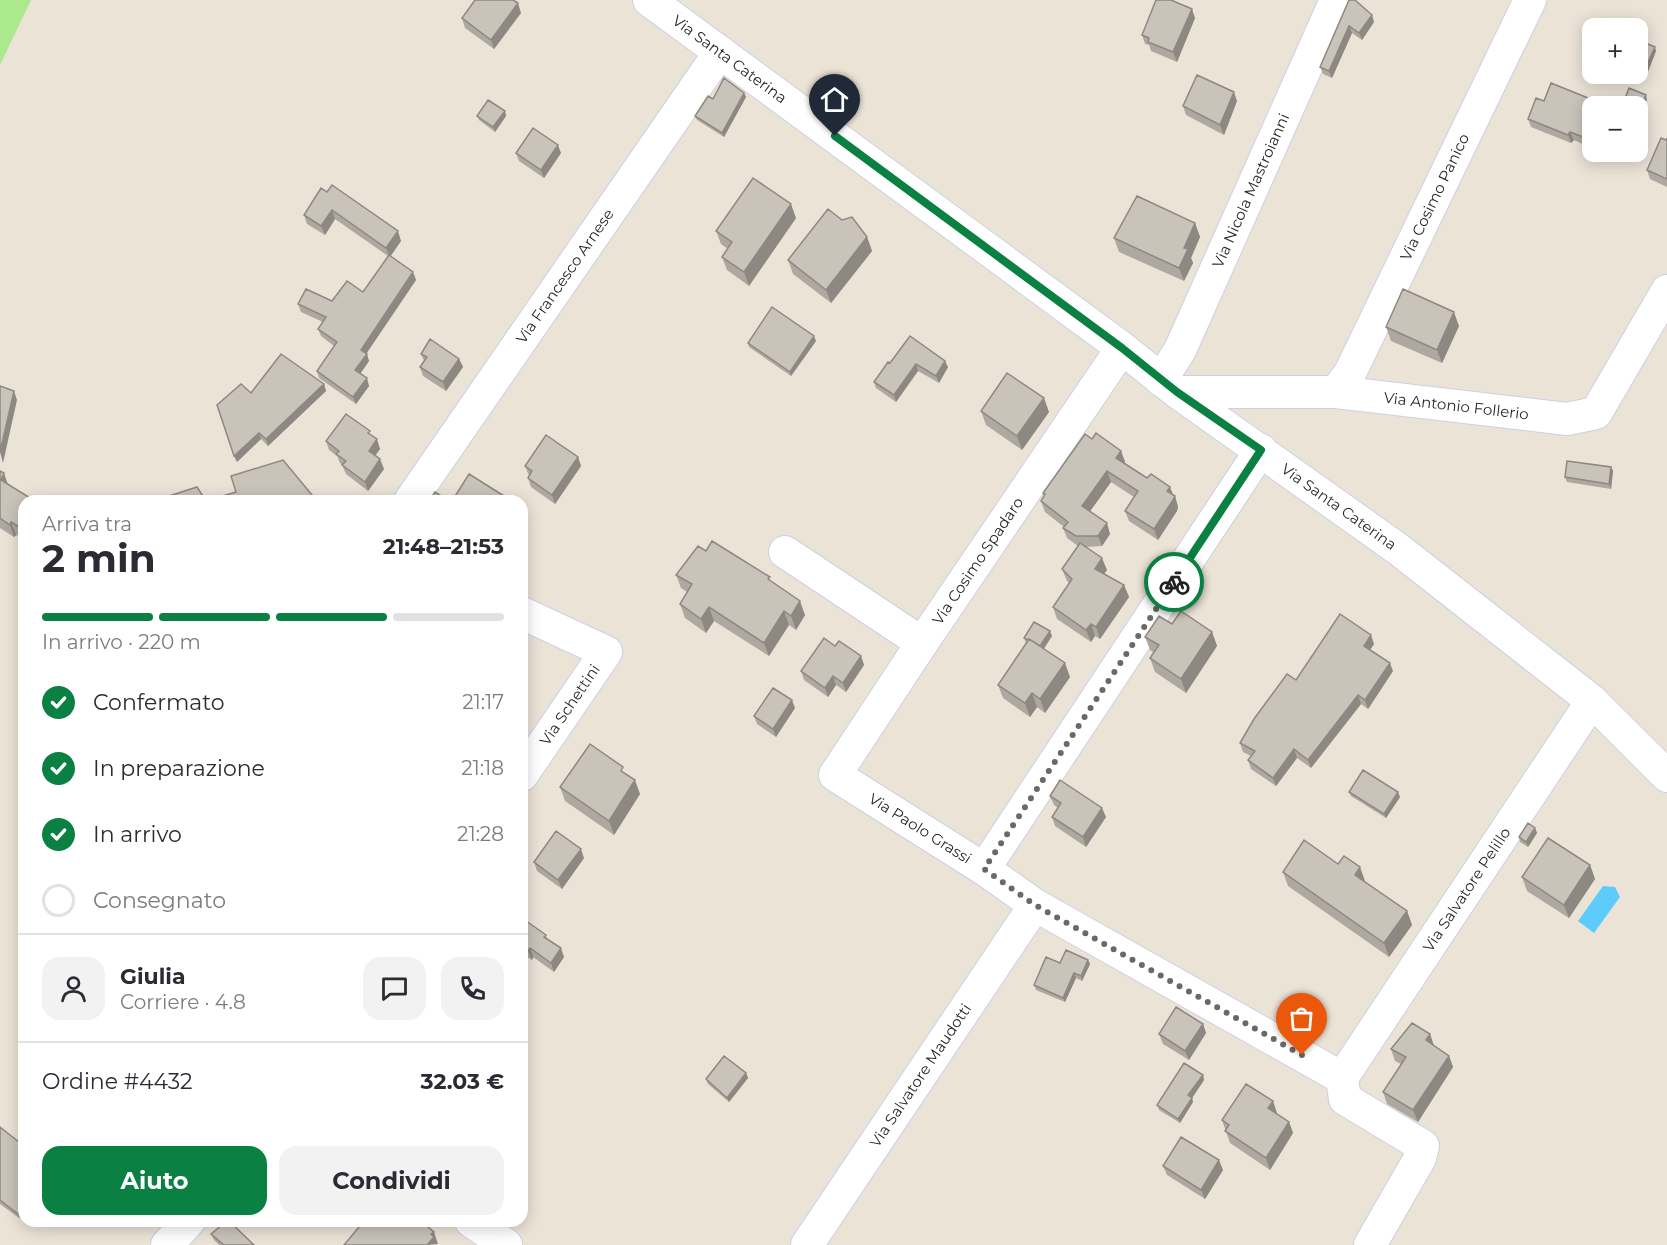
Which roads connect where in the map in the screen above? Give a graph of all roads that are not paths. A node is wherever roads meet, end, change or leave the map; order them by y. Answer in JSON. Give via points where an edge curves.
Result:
{"nodes":[{"id":1,"x":650,"y":0,"type":"edge"},
{"id":2,"x":1336,"y":0,"type":"edge"},
{"id":3,"x":1530,"y":0,"type":"edge"},
{"id":4,"x":720,"y":52,"type":"junction"},
{"id":5,"x":1667,"y":291,"type":"edge"},
{"id":6,"x":1122,"y":348,"type":"junction"},
{"id":7,"x":1169,"y":386,"type":"junction"},
{"id":8,"x":1336,"y":392,"type":"junction"},
{"id":9,"x":1261,"y":450,"type":"junction"},
{"id":10,"x":414,"y":495,"type":"edge"},
{"id":11,"x":785,"y":552,"type":"dead end"},
{"id":12,"x":528,"y":616,"type":"edge"},
{"id":13,"x":922,"y":643,"type":"junction"},
{"id":14,"x":1592,"y":701,"type":"junction"},
{"id":15,"x":528,"y":766,"type":"edge"},
{"id":16,"x":836,"y":775,"type":"joint"},
{"id":17,"x":1667,"y":776,"type":"edge"},
{"id":18,"x":984,"y":869,"type":"junction"},
{"id":19,"x":1035,"y":905,"type":"junction"},
{"id":20,"x":1342,"y":1078,"type":"junction"},
{"id":21,"x":184,"y":1227,"type":"edge"},
{"id":22,"x":480,"y":1227,"type":"edge"},
{"id":23,"x":167,"y":1245,"type":"edge"},
{"id":24,"x":506,"y":1245,"type":"edge"},
{"id":25,"x":807,"y":1245,"type":"edge"},
{"id":26,"x":1370,"y":1245,"type":"edge"}],
"edges":[{"from":1,"to":4,"type":"street","name":"Via Santa Caterina"},
{"from":2,"to":7,"type":"street","name":"Via Nicola Mastroianni","via":[[1180,350]]},
{"from":3,"to":8,"type":"street","name":"Via Cosimo Panico","via":[[1360,352]]},
{"from":4,"to":6,"type":"street","name":"Via Santa Caterina"},
{"from":4,"to":10,"type":"street","name":"Via Francesco Arnese"},
{"from":5,"to":8,"type":"street","name":"Via Antonio Follerio","via":[[1596,413],[1567,419]]},
{"from":6,"to":7,"type":"street","name":"Via Santa Caterina"},
{"from":6,"to":13,"type":"street","name":"Via Cosimo Spadaro"},
{"from":7,"to":8,"type":"street","name":"Via Antonio Follerio"},
{"from":7,"to":9,"type":"street","name":"Via Santa Caterina"},
{"from":9,"to":14,"type":"street","name":"Via Santa Caterina","via":[[1398,549]]},
{"from":9,"to":18,"type":"street"},
{"from":11,"to":13,"type":"street"},
{"from":12,"to":15,"type":"street","name":"Via Schettini","via":[[606,652]]},
{"from":13,"to":16,"type":"street","name":"Via Cosimo Spadaro"},
{"from":14,"to":17,"type":"street","name":"Via Santa Caterina"},
{"from":14,"to":20,"type":"street","name":"Via Salvatore Pelillo"},
{"from":16,"to":18,"type":"street","name":"Via Paolo Grassi"},
{"from":18,"to":19,"type":"street","name":"Via Paolo Grassi"},
{"from":19,"to":20,"type":"street","name":"Via Paolo Grassi"},
{"from":19,"to":25,"type":"street","name":"Via Salvatore Maudotti"},
{"from":20,"to":26,"type":"street","via":[[1345,1099],[1423,1146],[1420,1158]]},
{"from":21,"to":23,"type":"street"},
{"from":22,"to":24,"type":"street"}]}
